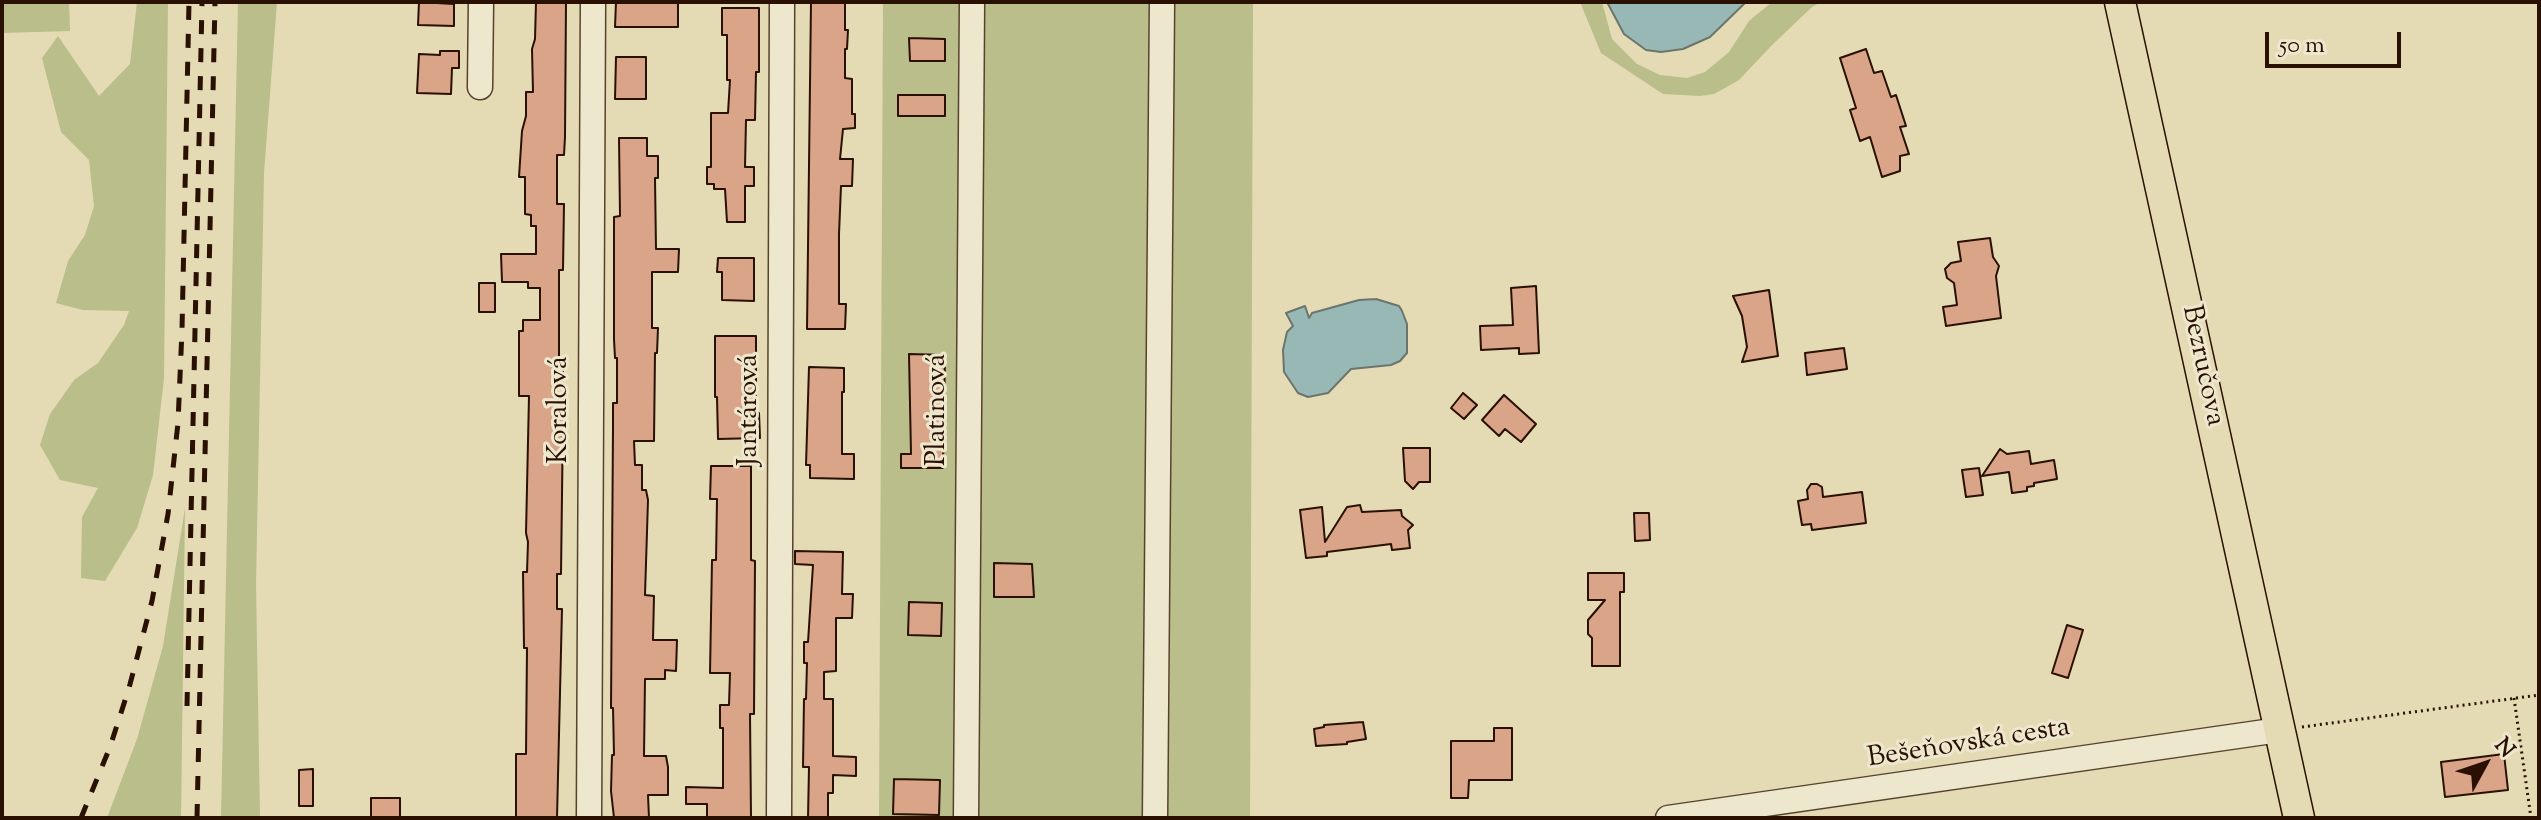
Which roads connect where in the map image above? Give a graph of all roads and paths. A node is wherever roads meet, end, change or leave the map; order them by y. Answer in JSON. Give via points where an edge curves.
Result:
{"nodes":[{"id":1,"x":481,"y":2,"type":"edge"},
{"id":2,"x":593,"y":2,"type":"edge"},
{"id":3,"x":782,"y":2,"type":"edge"},
{"id":4,"x":972,"y":2,"type":"edge"},
{"id":5,"x":1162,"y":2,"type":"edge"},
{"id":6,"x":2120,"y":2,"type":"edge"},
{"id":7,"x":480,"y":87,"type":"dead end"},
{"id":8,"x":2539,"y":695,"type":"edge"},
{"id":9,"x":2514,"y":698,"type":"junction"},
{"id":10,"x":2279,"y":730,"type":"junction"},
{"id":11,"x":589,"y":818,"type":"edge"},
{"id":12,"x":779,"y":818,"type":"edge"},
{"id":13,"x":966,"y":818,"type":"edge"},
{"id":14,"x":1155,"y":818,"type":"edge"},
{"id":15,"x":1668,"y":818,"type":"edge"},
{"id":16,"x":2299,"y":818,"type":"edge"},
{"id":17,"x":2531,"y":818,"type":"edge"}],
"edges":[{"from":1,"to":7,"type":"street"},
{"from":2,"to":11,"type":"street","name":"Koralová"},
{"from":3,"to":12,"type":"street","name":"Jantárová"},
{"from":4,"to":13,"type":"street","name":"Platinová"},
{"from":5,"to":14,"type":"street"},
{"from":6,"to":10,"type":"main road","name":"Bezručova"},
{"from":8,"to":9,"type":"path"},
{"from":9,"to":10,"type":"path"},
{"from":9,"to":17,"type":"path"},
{"from":10,"to":15,"type":"street","name":"Bešeňovská cesta"},
{"from":10,"to":16,"type":"main road","name":"Bezručova"}]}
